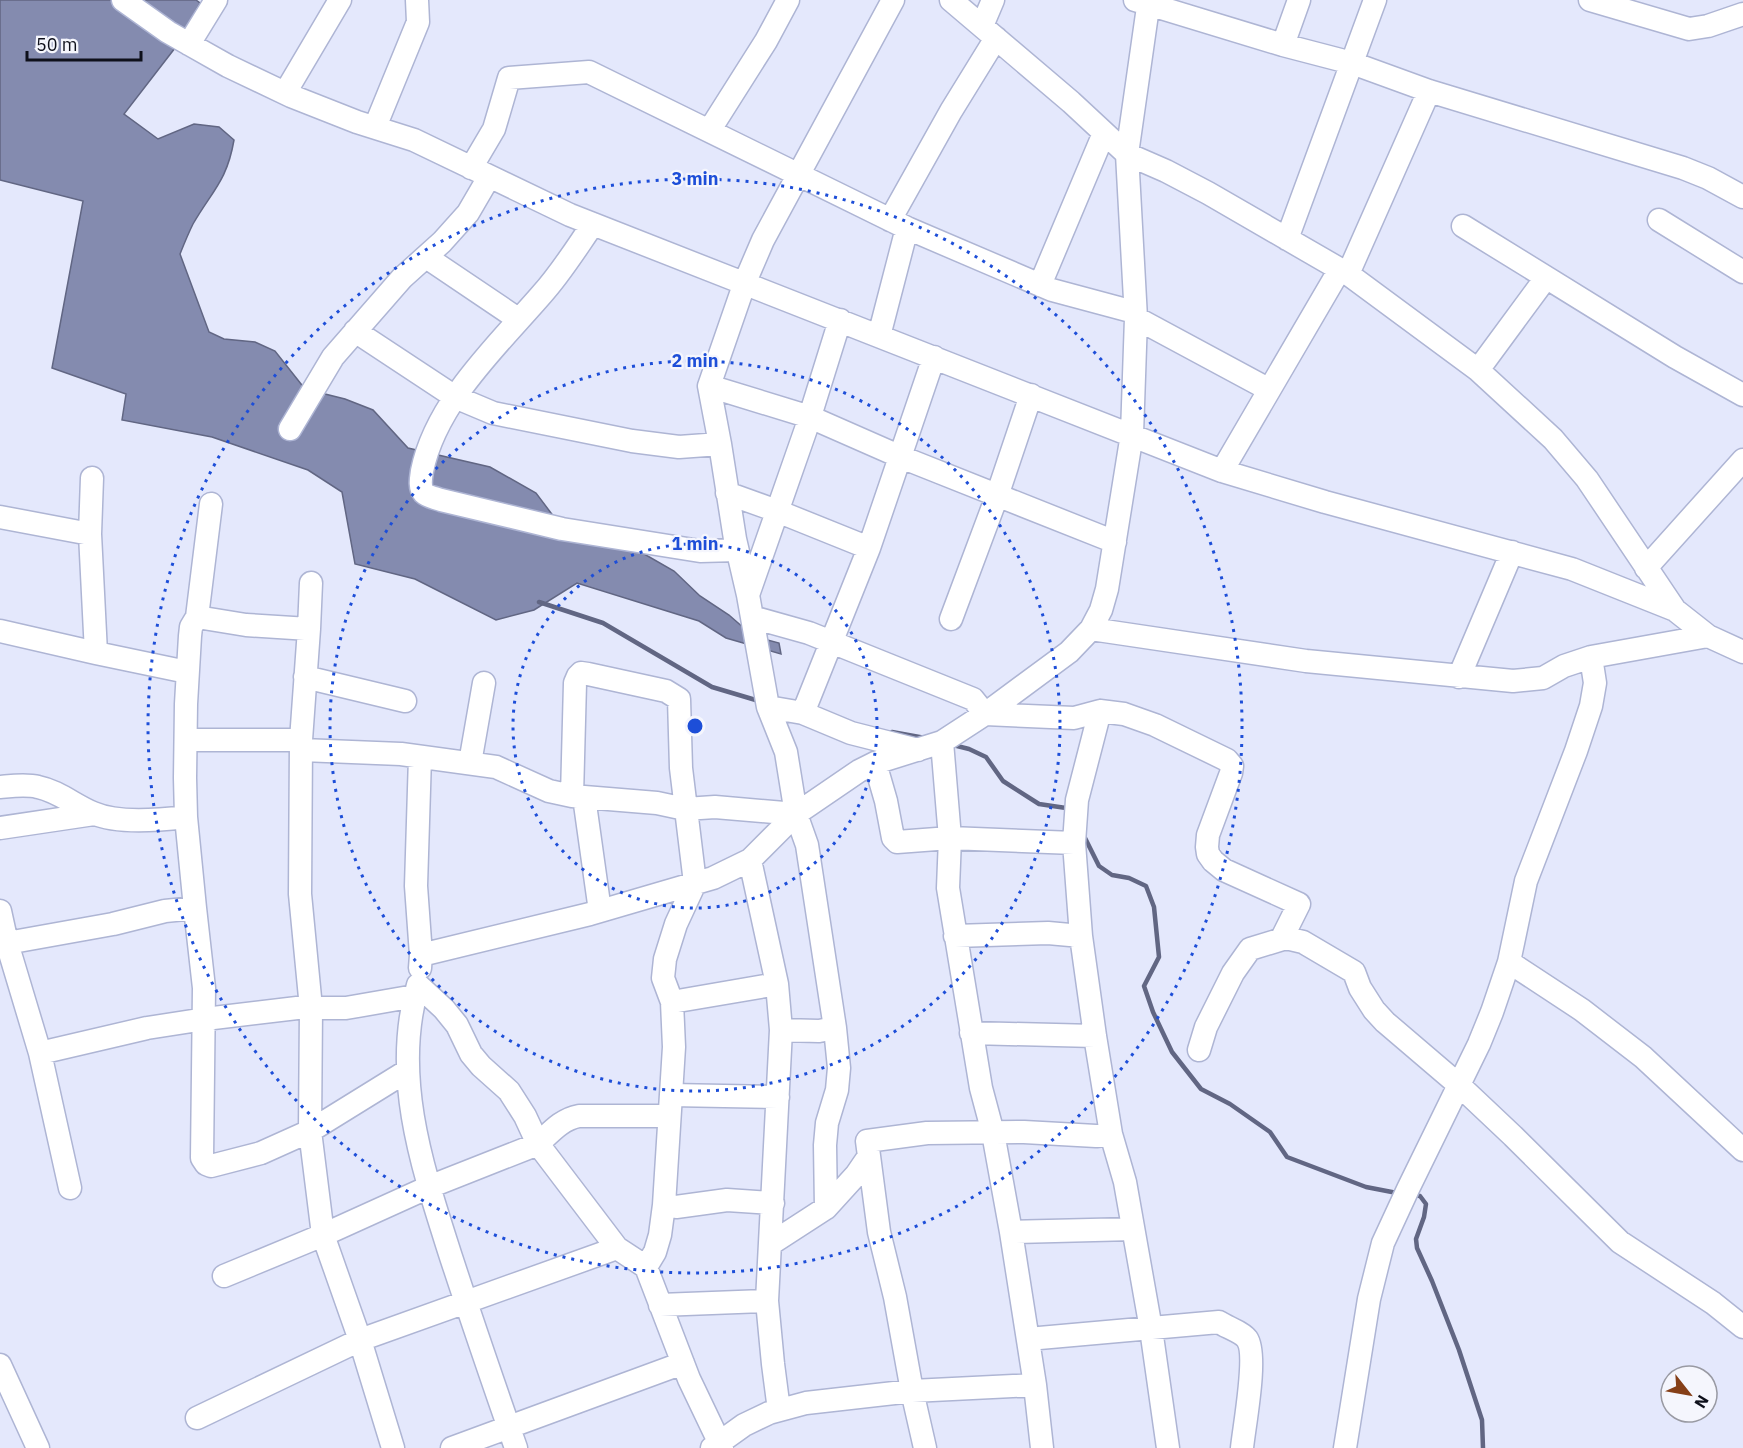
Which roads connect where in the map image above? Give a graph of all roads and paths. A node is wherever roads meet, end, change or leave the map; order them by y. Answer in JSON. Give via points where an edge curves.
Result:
{"nodes":[{"id":1,"x":123,"y":0,"type":"edge"},
{"id":2,"x":216,"y":0,"type":"edge"},
{"id":3,"x":340,"y":0,"type":"edge"},
{"id":4,"x":417,"y":0,"type":"edge"},
{"id":5,"x":788,"y":0,"type":"edge"},
{"id":6,"x":893,"y":0,"type":"edge"},
{"id":7,"x":951,"y":0,"type":"edge"},
{"id":8,"x":993,"y":0,"type":"edge"},
{"id":9,"x":1299,"y":0,"type":"edge"},
{"id":10,"x":1375,"y":0,"type":"edge"},
{"id":11,"x":1590,"y":0,"type":"edge"},
{"id":12,"x":1143,"y":1,"type":"edge"},
{"id":13,"x":1743,"y":14,"type":"edge"},
{"id":14,"x":989,"y":32,"type":"junction"},
{"id":15,"x":189,"y":44,"type":"junction"},
{"id":16,"x":1283,"y":45,"type":"junction"},
{"id":17,"x":1352,"y":63,"type":"junction"},
{"id":18,"x":1429,"y":91,"type":"junction"},
{"id":19,"x":285,"y":93,"type":"junction"},
{"id":20,"x":375,"y":127,"type":"junction"},
{"id":21,"x":709,"y":131,"type":"junction"},
{"id":22,"x":1104,"y":133,"type":"junction"},
{"id":23,"x":1127,"y":154,"type":"junction"},
{"id":24,"x":480,"y":172,"type":"junction"},
{"id":25,"x":798,"y":176,"type":"junction"},
{"id":26,"x":1743,"y":197,"type":"edge"},
{"id":27,"x":1659,"y":220,"type":"dead end"},
{"id":28,"x":593,"y":224,"type":"junction"},
{"id":29,"x":898,"y":224,"type":"junction"},
{"id":30,"x":1463,"y":226,"type":"dead end"},
{"id":31,"x":1287,"y":238,"type":"junction"},
{"id":32,"x":426,"y":257,"type":"junction"},
{"id":33,"x":1344,"y":271,"type":"junction"},
{"id":34,"x":1743,"y":272,"type":"edge"},
{"id":35,"x":1545,"y":279,"type":"junction"},
{"id":36,"x":745,"y":282,"type":"junction"},
{"id":37,"x":1041,"y":285,"type":"junction"},
{"id":38,"x":1135,"y":315,"type":"junction"},
{"id":39,"x":518,"y":319,"type":"junction"},
{"id":40,"x":840,"y":320,"type":"junction"},
{"id":41,"x":355,"y":331,"type":"junction"},
{"id":42,"x":879,"y":336,"type":"junction"},
{"id":43,"x":934,"y":357,"type":"junction"},
{"id":44,"x":1478,"y":370,"type":"junction"},
{"id":45,"x":709,"y":386,"type":"junction"},
{"id":46,"x":1268,"y":389,"type":"junction"},
{"id":47,"x":1031,"y":395,"type":"junction"},
{"id":48,"x":1743,"y":395,"type":"edge"},
{"id":49,"x":455,"y":397,"type":"junction"},
{"id":50,"x":810,"y":417,"type":"junction"},
{"id":51,"x":290,"y":429,"type":"dead end"},
{"id":52,"x":1132,"y":434,"type":"junction"},
{"id":53,"x":720,"y":444,"type":"junction"},
{"id":54,"x":901,"y":458,"type":"junction"},
{"id":55,"x":1743,"y":460,"type":"edge"},
{"id":56,"x":1222,"y":471,"type":"junction"},
{"id":57,"x":92,"y":478,"type":"dead end"},
{"id":58,"x":727,"y":493,"type":"junction"},
{"id":59,"x":997,"y":496,"type":"junction"},
{"id":60,"x":211,"y":504,"type":"dead end"},
{"id":61,"x":777,"y":511,"type":"junction"},
{"id":62,"x":0,"y":517,"type":"edge"},
{"id":63,"x":90,"y":534,"type":"junction"},
{"id":64,"x":1115,"y":542,"type":"junction"},
{"id":65,"x":869,"y":548,"type":"junction"},
{"id":66,"x":737,"y":550,"type":"junction"},
{"id":67,"x":1512,"y":552,"type":"junction"},
{"id":68,"x":1646,"y":568,"type":"junction"},
{"id":69,"x":311,"y":583,"type":"dead end"},
{"id":70,"x":750,"y":606,"type":"junction"},
{"id":71,"x":1675,"y":610,"type":"junction"},
{"id":72,"x":197,"y":617,"type":"junction"},
{"id":73,"x":951,"y":619,"type":"dead end"},
{"id":74,"x":309,"y":629,"type":"junction"},
{"id":75,"x":1091,"y":629,"type":"junction"},
{"id":76,"x":0,"y":631,"type":"edge"},
{"id":77,"x":1708,"y":636,"type":"junction"},
{"id":78,"x":831,"y":642,"type":"junction"},
{"id":79,"x":1743,"y":652,"type":"edge"},
{"id":80,"x":96,"y":653,"type":"junction"},
{"id":81,"x":1591,"y":657,"type":"junction"},
{"id":82,"x":188,"y":672,"type":"junction"},
{"id":83,"x":305,"y":677,"type":"junction"},
{"id":84,"x":1459,"y":677,"type":"junction"},
{"id":85,"x":484,"y":682,"type":"dead end"},
{"id":86,"x":405,"y":701,"type":"dead end"},
{"id":87,"x":768,"y":707,"type":"junction"},
{"id":88,"x":1100,"y":711,"type":"junction"},
{"id":89,"x":803,"y":713,"type":"junction"},
{"id":90,"x":986,"y":714,"type":"junction"},
{"id":91,"x":186,"y":740,"type":"junction"},
{"id":92,"x":942,"y":742,"type":"junction"},
{"id":93,"x":301,"y":745,"type":"junction"},
{"id":94,"x":918,"y":750,"type":"junction"},
{"id":95,"x":420,"y":757,"type":"junction"},
{"id":96,"x":470,"y":763,"type":"junction"},
{"id":97,"x":875,"y":763,"type":"junction"},
{"id":98,"x":0,"y":787,"type":"edge"},
{"id":99,"x":578,"y":796,"type":"junction"},
{"id":100,"x":685,"y":809,"type":"junction"},
{"id":101,"x":94,"y":814,"type":"junction"},
{"id":102,"x":796,"y":814,"type":"junction"},
{"id":103,"x":186,"y":817,"type":"junction"},
{"id":104,"x":0,"y":828,"type":"edge"},
{"id":105,"x":950,"y":838,"type":"junction"},
{"id":106,"x":1074,"y":843,"type":"junction"},
{"id":107,"x":750,"y":860,"type":"junction"},
{"id":108,"x":695,"y":883,"type":"junction"},
{"id":109,"x":195,"y":908,"type":"junction"},
{"id":110,"x":0,"y":911,"type":"edge"},
{"id":111,"x":600,"y":911,"type":"junction"},
{"id":112,"x":955,"y":936,"type":"junction"},
{"id":113,"x":1081,"y":936,"type":"junction"},
{"id":114,"x":1286,"y":938,"type":"junction"},
{"id":115,"x":7,"y":943,"type":"junction"},
{"id":116,"x":421,"y":955,"type":"junction"},
{"id":117,"x":1509,"y":962,"type":"junction"},
{"id":118,"x":777,"y":984,"type":"junction"},
{"id":119,"x":416,"y":990,"type":"junction"},
{"id":120,"x":672,"y":1002,"type":"junction"},
{"id":121,"x":311,"y":1008,"type":"junction"},
{"id":122,"x":205,"y":1019,"type":"junction"},
{"id":123,"x":835,"y":1028,"type":"junction"},
{"id":124,"x":781,"y":1030,"type":"junction"},
{"id":125,"x":971,"y":1034,"type":"junction"},
{"id":126,"x":1095,"y":1036,"type":"junction"},
{"id":127,"x":1199,"y":1050,"type":"dead end"},
{"id":128,"x":40,"y":1053,"type":"junction"},
{"id":129,"x":407,"y":1071,"type":"junction"},
{"id":130,"x":1460,"y":1086,"type":"junction"},
{"id":131,"x":778,"y":1097,"type":"junction"},
{"id":132,"x":670,"y":1105,"type":"junction"},
{"id":133,"x":310,"y":1131,"type":"junction"},
{"id":134,"x":993,"y":1133,"type":"junction"},
{"id":135,"x":1111,"y":1134,"type":"junction"},
{"id":136,"x":538,"y":1144,"type":"junction"},
{"id":137,"x":1743,"y":1150,"type":"edge"},
{"id":138,"x":869,"y":1156,"type":"junction"},
{"id":139,"x":429,"y":1186,"type":"junction"},
{"id":140,"x":70,"y":1188,"type":"dead end"},
{"id":141,"x":773,"y":1203,"type":"junction"},
{"id":142,"x":664,"y":1205,"type":"junction"},
{"id":143,"x":826,"y":1208,"type":"junction"},
{"id":144,"x":1133,"y":1229,"type":"junction"},
{"id":145,"x":1011,"y":1232,"type":"junction"},
{"id":146,"x":323,"y":1235,"type":"junction"},
{"id":147,"x":772,"y":1243,"type":"junction"},
{"id":148,"x":617,"y":1248,"type":"junction"},
{"id":149,"x":646,"y":1267,"type":"junction"},
{"id":150,"x":224,"y":1276,"type":"dead end"},
{"id":151,"x":465,"y":1301,"type":"junction"},
{"id":152,"x":767,"y":1301,"type":"junction"},
{"id":153,"x":660,"y":1305,"type":"junction"},
{"id":154,"x":1743,"y":1327,"type":"edge"},
{"id":155,"x":1151,"y":1329,"type":"junction"},
{"id":156,"x":1028,"y":1339,"type":"junction"},
{"id":157,"x":360,"y":1340,"type":"junction"},
{"id":158,"x":682,"y":1363,"type":"junction"},
{"id":159,"x":0,"y":1365,"type":"edge"},
{"id":160,"x":1035,"y":1385,"type":"junction"},
{"id":161,"x":912,"y":1391,"type":"junction"},
{"id":162,"x":779,"y":1410,"type":"junction"},
{"id":163,"x":197,"y":1418,"type":"dead end"},
{"id":164,"x":512,"y":1438,"type":"edge"},
{"id":165,"x":718,"y":1446,"type":"edge"},
{"id":166,"x":38,"y":1448,"type":"edge"},
{"id":167,"x":393,"y":1448,"type":"edge"},
{"id":168,"x":452,"y":1448,"type":"edge"},
{"id":169,"x":924,"y":1448,"type":"edge"},
{"id":170,"x":1042,"y":1448,"type":"edge"},
{"id":171,"x":1168,"y":1448,"type":"edge"},
{"id":172,"x":1242,"y":1448,"type":"edge"},
{"id":173,"x":1346,"y":1448,"type":"edge"}],
"edges":[{"from":1,"to":15,"type":"street"},
{"from":2,"to":15,"type":"street"},
{"from":3,"to":19,"type":"street"},
{"from":4,"to":20,"type":"street","via":[[418,22]]},
{"from":5,"to":21,"type":"street","via":[[771,34]]},
{"from":6,"to":25,"type":"street"},
{"from":7,"to":14,"type":"street"},
{"from":8,"to":14,"type":"street"},
{"from":9,"to":16,"type":"street"},
{"from":10,"to":17,"type":"street"},
{"from":11,"to":13,"type":"street","via":[[1689,29]]},
{"from":12,"to":16,"type":"street"},
{"from":12,"to":23,"type":"street"},
{"from":14,"to":22,"type":"street"},
{"from":14,"to":29,"type":"street"},
{"from":15,"to":19,"type":"street"},
{"from":16,"to":17,"type":"street"},
{"from":17,"to":18,"type":"street"},
{"from":17,"to":31,"type":"street"},
{"from":18,"to":26,"type":"street","via":[[1683,168]]},
{"from":18,"to":33,"type":"street"},
{"from":19,"to":20,"type":"street"},
{"from":20,"to":24,"type":"street","via":[[414,140]]},
{"from":21,"to":24,"type":"street","via":[[589,72],[509,78]]},
{"from":21,"to":25,"type":"street"},
{"from":22,"to":23,"type":"street"},
{"from":22,"to":37,"type":"street"},
{"from":23,"to":31,"type":"street","via":[[1208,193]]},
{"from":23,"to":38,"type":"street"},
{"from":24,"to":28,"type":"street"},
{"from":24,"to":32,"type":"street","via":[[468,213]]},
{"from":25,"to":29,"type":"street"},
{"from":25,"to":36,"type":"street"},
{"from":27,"to":34,"type":"street"},
{"from":28,"to":36,"type":"street"},
{"from":28,"to":39,"type":"street","via":[[543,294]]},
{"from":29,"to":37,"type":"street"},
{"from":29,"to":42,"type":"street"},
{"from":30,"to":35,"type":"street"},
{"from":31,"to":33,"type":"street"},
{"from":32,"to":39,"type":"street"},
{"from":32,"to":41,"type":"street"},
{"from":33,"to":44,"type":"street"},
{"from":33,"to":46,"type":"street"},
{"from":35,"to":44,"type":"street"},
{"from":35,"to":48,"type":"street"},
{"from":36,"to":40,"type":"street"},
{"from":36,"to":45,"type":"street"},
{"from":37,"to":38,"type":"street"},
{"from":38,"to":46,"type":"street"},
{"from":38,"to":52,"type":"street"},
{"from":39,"to":49,"type":"street"},
{"from":40,"to":42,"type":"street"},
{"from":40,"to":50,"type":"street"},
{"from":41,"to":49,"type":"street"},
{"from":41,"to":51,"type":"street","via":[[333,357]]},
{"from":42,"to":43,"type":"street"},
{"from":43,"to":47,"type":"street"},
{"from":43,"to":54,"type":"street"},
{"from":44,"to":68,"type":"street","via":[[1553,439],[1587,479]]},
{"from":45,"to":50,"type":"street"},
{"from":45,"to":53,"type":"street"},
{"from":46,"to":56,"type":"street"},
{"from":47,"to":52,"type":"street"},
{"from":47,"to":59,"type":"street"},
{"from":49,"to":53,"type":"street","via":[[493,413],[632,441],[679,447]]},
{"from":49,"to":66,"type":"street","via":[[424,461],[420,483],[429,496],[562,529],[700,551]]},
{"from":50,"to":54,"type":"street"},
{"from":50,"to":61,"type":"street"},
{"from":52,"to":56,"type":"street"},
{"from":52,"to":64,"type":"street"},
{"from":53,"to":58,"type":"street"},
{"from":54,"to":59,"type":"street"},
{"from":54,"to":65,"type":"street"},
{"from":55,"to":68,"type":"street"},
{"from":56,"to":67,"type":"street"},
{"from":57,"to":63,"type":"street"},
{"from":58,"to":61,"type":"street"},
{"from":58,"to":66,"type":"street"},
{"from":59,"to":64,"type":"street"},
{"from":59,"to":73,"type":"street"},
{"from":60,"to":72,"type":"street"},
{"from":61,"to":65,"type":"street"},
{"from":61,"to":70,"type":"street"},
{"from":62,"to":63,"type":"street"},
{"from":63,"to":80,"type":"street"},
{"from":64,"to":75,"type":"street","via":[[1107,589]]},
{"from":65,"to":78,"type":"street"},
{"from":66,"to":70,"type":"street"},
{"from":67,"to":71,"type":"street","via":[[1572,569]]},
{"from":67,"to":84,"type":"street"},
{"from":68,"to":71,"type":"street"},
{"from":69,"to":74,"type":"street"},
{"from":70,"to":78,"type":"street"},
{"from":70,"to":87,"type":"street"},
{"from":71,"to":77,"type":"street"},
{"from":72,"to":74,"type":"street"},
{"from":72,"to":82,"type":"street","via":[[190,636]]},
{"from":74,"to":83,"type":"street"},
{"from":75,"to":84,"type":"street","via":[[1306,661]]},
{"from":75,"to":90,"type":"street","via":[[1069,652]]},
{"from":76,"to":80,"type":"street"},
{"from":77,"to":79,"type":"street"},
{"from":77,"to":81,"type":"street"},
{"from":78,"to":89,"type":"street"},
{"from":78,"to":90,"type":"street","via":[[973,699]]},
{"from":80,"to":82,"type":"street"},
{"from":81,"to":84,"type":"street","via":[[1543,678],[1513,681]]},
{"from":81,"to":117,"type":"street","via":[[1591,706],[1526,881]]},
{"from":82,"to":91,"type":"street"},
{"from":83,"to":86,"type":"street"},
{"from":83,"to":93,"type":"street"},
{"from":85,"to":96,"type":"street"},
{"from":87,"to":89,"type":"street"},
{"from":87,"to":102,"type":"street","via":[[786,752]]},
{"from":88,"to":90,"type":"street","via":[[1074,718]]},
{"from":88,"to":106,"type":"street","via":[[1077,800]]},
{"from":88,"to":114,"type":"street","via":[[1124,714],[1155,725],[1230,763],[1231,773],[1208,835],[1208,854],[1224,870],[1299,904],[1283,936]]},
{"from":89,"to":94,"type":"street","via":[[851,733]]},
{"from":90,"to":92,"type":"street"},
{"from":91,"to":93,"type":"street"},
{"from":91,"to":103,"type":"street"},
{"from":92,"to":94,"type":"street"},
{"from":92,"to":105,"type":"street"},
{"from":93,"to":95,"type":"street"},
{"from":93,"to":121,"type":"street","via":[[300,894]]},
{"from":94,"to":97,"type":"street"},
{"from":95,"to":96,"type":"street"},
{"from":95,"to":116,"type":"street","via":[[416,886]]},
{"from":96,"to":99,"type":"street","via":[[496,767],[549,791]]},
{"from":97,"to":102,"type":"street"},
{"from":97,"to":105,"type":"street","via":[[895,840]]},
{"from":98,"to":101,"type":"street","via":[[38,786]]},
{"from":99,"to":100,"type":"street"},
{"from":99,"to":100,"type":"street","via":[[575,683],[581,673],[666,691],[679,699]]},
{"from":99,"to":111,"type":"street"},
{"from":100,"to":102,"type":"street","via":[[715,807]]},
{"from":100,"to":108,"type":"street"},
{"from":101,"to":103,"type":"street","via":[[138,821]]},
{"from":101,"to":104,"type":"street"},
{"from":102,"to":107,"type":"street"},
{"from":102,"to":123,"type":"street","via":[[807,845]]},
{"from":103,"to":109,"type":"street"},
{"from":105,"to":106,"type":"street"},
{"from":105,"to":112,"type":"street","via":[[948,888]]},
{"from":106,"to":113,"type":"street"},
{"from":107,"to":108,"type":"street"},
{"from":107,"to":118,"type":"street"},
{"from":108,"to":111,"type":"street"},
{"from":108,"to":120,"type":"street","via":[[665,959],[663,978]]},
{"from":109,"to":115,"type":"street"},
{"from":109,"to":122,"type":"street"},
{"from":110,"to":115,"type":"street"},
{"from":111,"to":116,"type":"street"},
{"from":112,"to":113,"type":"street"},
{"from":112,"to":125,"type":"street"},
{"from":113,"to":126,"type":"street"},
{"from":114,"to":127,"type":"street","via":[[1250,950],[1233,973]]},
{"from":114,"to":130,"type":"street","via":[[1303,942],[1354,972],[1385,1022]]},
{"from":115,"to":128,"type":"street"},
{"from":116,"to":119,"type":"street"},
{"from":117,"to":130,"type":"street"},
{"from":117,"to":137,"type":"street","via":[[1582,1010],[1643,1057]]},
{"from":118,"to":120,"type":"street"},
{"from":118,"to":124,"type":"street"},
{"from":119,"to":121,"type":"street","via":[[346,1008]]},
{"from":119,"to":129,"type":"street"},
{"from":119,"to":136,"type":"street","via":[[444,1009],[457,1025],[471,1054],[508,1091]]},
{"from":120,"to":132,"type":"street","via":[[675,1047]]},
{"from":121,"to":122,"type":"street"},
{"from":121,"to":133,"type":"street"},
{"from":122,"to":128,"type":"street"},
{"from":122,"to":133,"type":"street","via":[[201,1158],[206,1164],[261,1153]]},
{"from":123,"to":124,"type":"street"},
{"from":123,"to":143,"type":"street","via":[[840,1068],[827,1123]]},
{"from":124,"to":131,"type":"street"},
{"from":125,"to":126,"type":"street"},
{"from":125,"to":134,"type":"street"},
{"from":126,"to":135,"type":"street"},
{"from":128,"to":140,"type":"street"},
{"from":129,"to":133,"type":"street"},
{"from":129,"to":139,"type":"street","via":[[420,1159]]},
{"from":130,"to":154,"type":"street","via":[[1620,1242]]},
{"from":130,"to":173,"type":"street","via":[[1383,1243],[1369,1299]]},
{"from":131,"to":132,"type":"street"},
{"from":131,"to":141,"type":"street"},
{"from":132,"to":136,"type":"street","via":[[571,1118]]},
{"from":132,"to":142,"type":"street"},
{"from":133,"to":146,"type":"street"},
{"from":134,"to":135,"type":"street"},
{"from":134,"to":138,"type":"street","via":[[927,1132],[875,1139],[867,1141]]},
{"from":134,"to":145,"type":"street"},
{"from":135,"to":144,"type":"street"},
{"from":136,"to":139,"type":"street"},
{"from":136,"to":148,"type":"street"},
{"from":138,"to":143,"type":"street"},
{"from":138,"to":161,"type":"street","via":[[879,1232]]},
{"from":139,"to":146,"type":"street"},
{"from":139,"to":151,"type":"street"},
{"from":141,"to":142,"type":"street","via":[[727,1200]]},
{"from":141,"to":147,"type":"street"},
{"from":142,"to":149,"type":"street","via":[[657,1244]]},
{"from":143,"to":147,"type":"street"},
{"from":144,"to":145,"type":"street"},
{"from":144,"to":155,"type":"street"},
{"from":145,"to":156,"type":"street"},
{"from":146,"to":150,"type":"street"},
{"from":146,"to":157,"type":"street"},
{"from":147,"to":152,"type":"street"},
{"from":148,"to":149,"type":"street"},
{"from":148,"to":151,"type":"street"},
{"from":149,"to":153,"type":"street"},
{"from":151,"to":157,"type":"street"},
{"from":151,"to":164,"type":"street"},
{"from":152,"to":153,"type":"street"},
{"from":152,"to":162,"type":"street"},
{"from":153,"to":158,"type":"street"},
{"from":155,"to":156,"type":"street"},
{"from":155,"to":171,"type":"street"},
{"from":155,"to":172,"type":"street","via":[[1219,1322],[1246,1338],[1251,1361]]},
{"from":156,"to":160,"type":"street"},
{"from":157,"to":163,"type":"street"},
{"from":157,"to":167,"type":"street"},
{"from":158,"to":164,"type":"street"},
{"from":158,"to":165,"type":"street"},
{"from":159,"to":166,"type":"street"},
{"from":160,"to":161,"type":"street"},
{"from":160,"to":170,"type":"street"},
{"from":161,"to":162,"type":"street","via":[[806,1403]]},
{"from":161,"to":169,"type":"street"},
{"from":162,"to":165,"type":"street","via":[[744,1425]]},
{"from":164,"to":168,"type":"street"}]}
